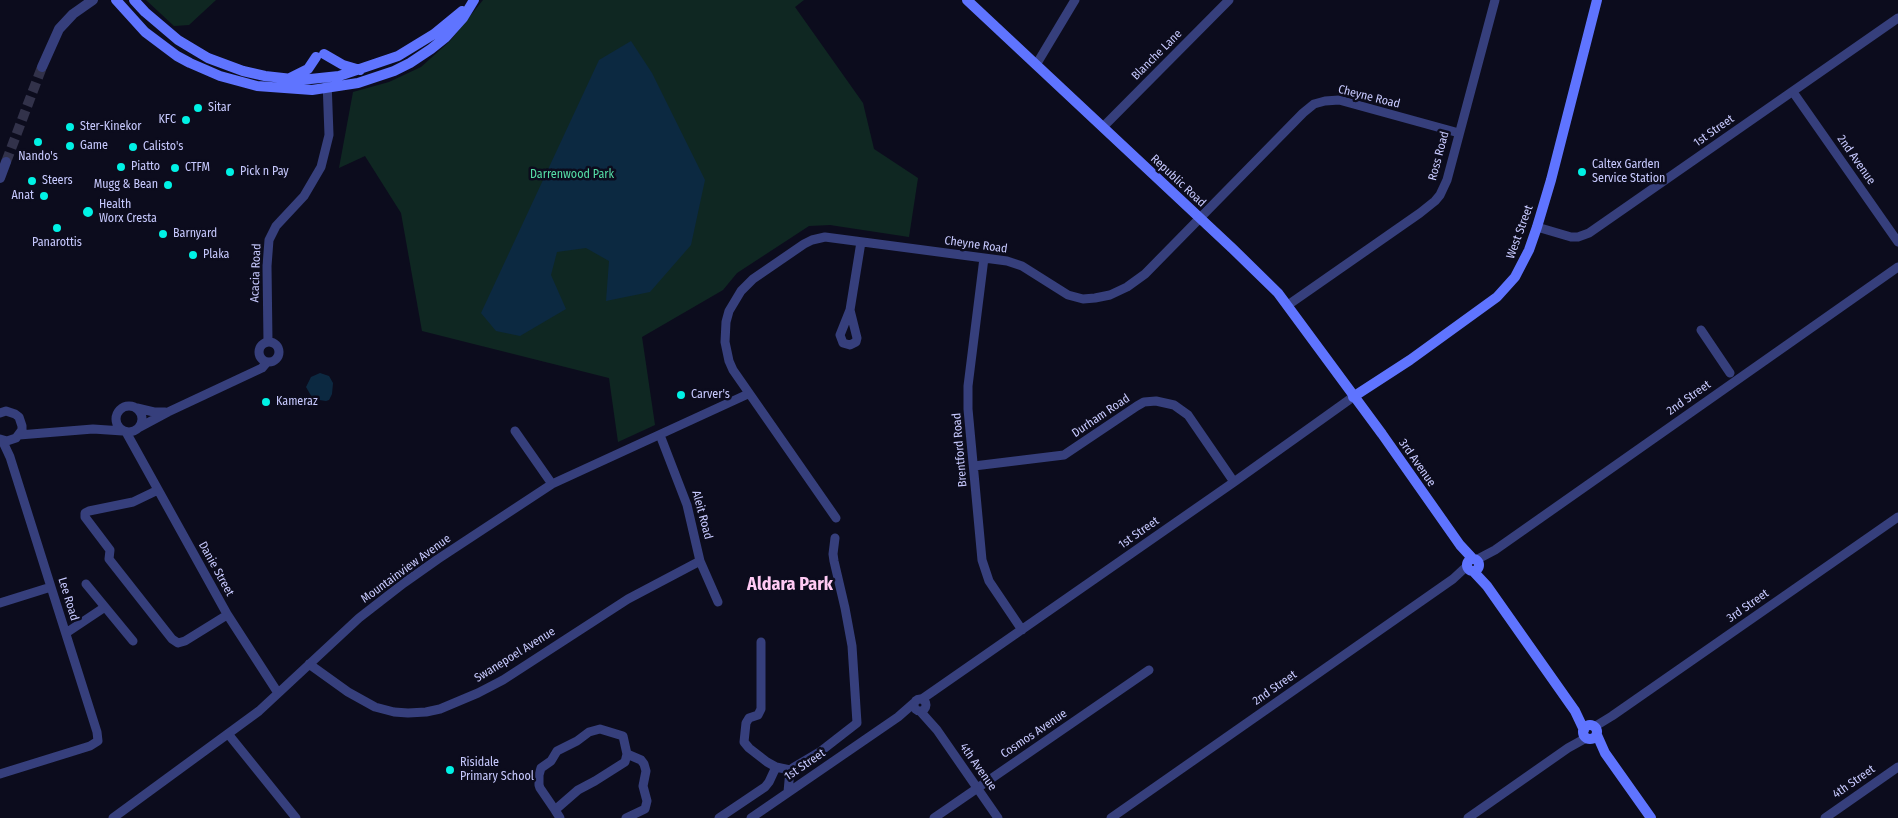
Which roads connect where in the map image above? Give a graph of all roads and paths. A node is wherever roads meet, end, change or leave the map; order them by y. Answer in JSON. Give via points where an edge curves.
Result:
{"nodes":[{"id":1,"x":93,"y":0,"type":"edge"},
{"id":2,"x":116,"y":0,"type":"edge"},
{"id":3,"x":134,"y":0,"type":"edge"},
{"id":4,"x":474,"y":0,"type":"edge"},
{"id":5,"x":967,"y":0,"type":"edge"},
{"id":6,"x":1075,"y":0,"type":"edge"},
{"id":7,"x":1229,"y":0,"type":"edge"},
{"id":8,"x":1495,"y":0,"type":"edge"},
{"id":9,"x":1597,"y":0,"type":"edge"},
{"id":10,"x":1898,"y":18,"type":"edge"},
{"id":11,"x":1036,"y":65,"type":"junction"},
{"id":12,"x":42,"y":67,"type":"tunnel mouth"},
{"id":13,"x":360,"y":70,"type":"junction"},
{"id":14,"x":324,"y":78,"type":"junction"},
{"id":15,"x":287,"y":79,"type":"junction"},
{"id":16,"x":325,"y":89,"type":"junction"},
{"id":17,"x":1793,"y":92,"type":"junction"},
{"id":18,"x":1103,"y":127,"type":"junction"},
{"id":19,"x":1459,"y":133,"type":"junction"},
{"id":20,"x":6,"y":162,"type":"tunnel mouth"},
{"id":21,"x":0,"y":178,"type":"edge"},
{"id":22,"x":1199,"y":218,"type":"junction"},
{"id":23,"x":1537,"y":227,"type":"junction"},
{"id":24,"x":861,"y":242,"type":"junction"},
{"id":25,"x":1898,"y":242,"type":"edge"},
{"id":26,"x":984,"y":258,"type":"junction"},
{"id":27,"x":1898,"y":267,"type":"edge"},
{"id":28,"x":1288,"y":305,"type":"junction"},
{"id":29,"x":850,"y":310,"type":"dead end"},
{"id":30,"x":1701,"y":330,"type":"dead end"},
{"id":31,"x":268,"y":342,"type":"junction"},
{"id":32,"x":267,"y":362,"type":"junction"},
{"id":33,"x":1730,"y":373,"type":"dead end"},
{"id":34,"x":748,"y":394,"type":"junction"},
{"id":35,"x":1353,"y":397,"type":"junction"},
{"id":36,"x":136,"y":408,"type":"junction"},
{"id":37,"x":168,"y":412,"type":"junction"},
{"id":38,"x":0,"y":413,"type":"edge"},
{"id":39,"x":116,"y":416,"type":"junction"},
{"id":40,"x":21,"y":421,"type":"junction"},
{"id":41,"x":139,"y":428,"type":"junction"},
{"id":42,"x":93,"y":429,"type":"junction"},
{"id":43,"x":125,"y":431,"type":"junction"},
{"id":44,"x":515,"y":431,"type":"dead end"},
{"id":45,"x":41,"y":432,"type":"junction"},
{"id":46,"x":660,"y":435,"type":"junction"},
{"id":47,"x":17,"y":437,"type":"junction"},
{"id":48,"x":1,"y":439,"type":"edge"},
{"id":49,"x":138,"y":453,"type":"junction"},
{"id":50,"x":10,"y":457,"type":"junction"},
{"id":51,"x":974,"y":466,"type":"junction"},
{"id":52,"x":1234,"y":482,"type":"junction"},
{"id":53,"x":552,"y":484,"type":"junction"},
{"id":54,"x":158,"y":490,"type":"junction"},
{"id":55,"x":1898,"y":517,"type":"edge"},
{"id":56,"x":836,"y":518,"type":"dead end"},
{"id":57,"x":835,"y":538,"type":"dead end"},
{"id":58,"x":700,"y":561,"type":"junction"},
{"id":59,"x":1473,"y":565,"type":"junction"},
{"id":60,"x":86,"y":584,"type":"dead end"},
{"id":61,"x":51,"y":587,"type":"junction"},
{"id":62,"x":718,"y":602,"type":"dead end"},
{"id":63,"x":0,"y":603,"type":"edge"},
{"id":64,"x":105,"y":607,"type":"junction"},
{"id":65,"x":227,"y":615,"type":"junction"},
{"id":66,"x":1022,"y":630,"type":"junction"},
{"id":67,"x":66,"y":633,"type":"junction"},
{"id":68,"x":134,"y":641,"type":"dead end"},
{"id":69,"x":761,"y":642,"type":"dead end"},
{"id":70,"x":309,"y":664,"type":"junction"},
{"id":71,"x":1149,"y":670,"type":"dead end"},
{"id":72,"x":278,"y":693,"type":"junction"},
{"id":73,"x":921,"y":706,"type":"junction"},
{"id":74,"x":1590,"y":732,"type":"junction"},
{"id":75,"x":229,"y":734,"type":"junction"},
{"id":76,"x":627,"y":754,"type":"junction"},
{"id":77,"x":776,"y":767,"type":"junction"},
{"id":78,"x":1898,"y":767,"type":"edge"},
{"id":79,"x":790,"y":770,"type":"junction"},
{"id":80,"x":0,"y":774,"type":"edge"},
{"id":81,"x":977,"y":788,"type":"junction"},
{"id":82,"x":788,"y":792,"type":"junction"},
{"id":83,"x":558,"y":814,"type":"edge"},
{"id":84,"x":113,"y":818,"type":"edge"},
{"id":85,"x":296,"y":818,"type":"edge"},
{"id":86,"x":626,"y":818,"type":"edge"},
{"id":87,"x":719,"y":818,"type":"edge"},
{"id":88,"x":751,"y":818,"type":"edge"},
{"id":89,"x":934,"y":818,"type":"edge"},
{"id":90,"x":998,"y":818,"type":"edge"},
{"id":91,"x":1111,"y":818,"type":"edge"},
{"id":92,"x":1468,"y":818,"type":"edge"},
{"id":93,"x":1651,"y":818,"type":"edge"},
{"id":94,"x":1825,"y":818,"type":"edge"}],
"edges":[{"from":1,"to":12,"type":"street","via":[[58,29]]},
{"from":2,"to":16,"type":"main road","via":[[151,37],[177,56],[206,70],[257,86]]},
{"from":3,"to":15,"type":"main road","via":[[165,30],[208,58],[243,71]]},
{"from":4,"to":13,"type":"main road","via":[[416,46]]},
{"from":4,"to":16,"type":"main road","via":[[463,18],[421,57],[375,78]]},
{"from":5,"to":11,"type":"main road","name":"Republic Road"},
{"from":6,"to":11,"type":"street"},
{"from":7,"to":18,"type":"street","name":"Blanche Lane"},
{"from":8,"to":19,"type":"street","name":"Ross Road"},
{"from":9,"to":23,"type":"main road","name":"West Street"},
{"from":10,"to":17,"type":"street","name":"1st Street"},
{"from":11,"to":18,"type":"main road","name":"Republic Road"},
{"from":13,"to":14,"type":"main road"},
{"from":13,"to":15,"type":"main road","via":[[320,56],[308,69]]},
{"from":14,"to":15,"type":"main road"},
{"from":14,"to":16,"type":"street","name":"Acacia Road"},
{"from":16,"to":31,"type":"street","name":"Acacia Road","via":[[328,135],[321,167],[304,196],[276,226],[269,240]]},
{"from":17,"to":23,"type":"street","name":"1st Street","via":[[1589,233],[1574,237]]},
{"from":17,"to":25,"type":"street","name":"2nd Avenue"},
{"from":18,"to":22,"type":"main road","name":"Republic Road"},
{"from":19,"to":22,"type":"street","name":"Cheyne Road","via":[[1339,100],[1319,102],[1303,113]]},
{"from":19,"to":28,"type":"street","name":"Ross Road","via":[[1447,180],[1435,201]]},
{"from":20,"to":21,"type":"street"},
{"from":22,"to":26,"type":"street","name":"Cheyne Road","via":[[1145,274],[1118,291],[1094,298],[1068,295],[1017,264]]},
{"from":22,"to":28,"type":"main road","name":"Republic Road"},
{"from":23,"to":35,"type":"main road","name":"West Street","via":[[1523,263],[1501,294]]},
{"from":24,"to":26,"type":"street","name":"Cheyne Road"},
{"from":24,"to":29,"type":"street"},
{"from":24,"to":34,"type":"street","name":"Cheyne Road","via":[[825,237],[812,240],[741,290],[726,322],[725,342],[729,361]]},
{"from":26,"to":51,"type":"street","name":"Brentford Road","via":[[968,386]]},
{"from":27,"to":59,"type":"street","name":"2nd Street"},
{"from":28,"to":35,"type":"main road","name":"Republic Road"},
{"from":30,"to":33,"type":"street"},
{"from":31,"to":32,"type":"street","via":[[261,346],[259,352],[261,359]]},
{"from":31,"to":32,"type":"street","via":[[276,345],[279,354],[273,362]]},
{"from":32,"to":37,"type":"street","via":[[262,368]]},
{"from":34,"to":46,"type":"street","name":"Mountainview Avenue"},
{"from":34,"to":56,"type":"street","name":"Cheyne Road"},
{"from":35,"to":52,"type":"street","name":"1st Street"},
{"from":35,"to":59,"type":"main road","name":"3rd Avenue"},
{"from":36,"to":37,"type":"street"},
{"from":36,"to":39,"type":"street","via":[[124,407]]},
{"from":36,"to":41,"type":"street","via":[[143,419]]},
{"from":37,"to":41,"type":"street"},
{"from":38,"to":40,"type":"street","via":[[11,412]]},
{"from":39,"to":42,"type":"street"},
{"from":39,"to":43,"type":"street","via":[[118,426]]},
{"from":40,"to":45,"type":"street"},
{"from":40,"to":47,"type":"street","via":[[22,430]]},
{"from":41,"to":43,"type":"street"},
{"from":41,"to":49,"type":"street","name":"Danie Street"},
{"from":42,"to":43,"type":"street"},
{"from":42,"to":45,"type":"street"},
{"from":43,"to":49,"type":"street","name":"Danie Street"},
{"from":44,"to":53,"type":"street"},
{"from":45,"to":47,"type":"street"},
{"from":46,"to":53,"type":"street","name":"Mountainview Avenue"},
{"from":46,"to":58,"type":"street","name":"Aleit Road","via":[[687,505]]},
{"from":47,"to":48,"type":"street"},
{"from":47,"to":50,"type":"street"},
{"from":48,"to":50,"type":"street","name":"Lee Road"},
{"from":49,"to":54,"type":"street","name":"Danie Street"},
{"from":50,"to":61,"type":"street","name":"Lee Road"},
{"from":51,"to":52,"type":"street","name":"Durham Road","via":[[1064,455],[1136,406],[1156,401],[1174,405],[1188,415]]},
{"from":51,"to":66,"type":"street","name":"Brentford Road","via":[[986,576]]},
{"from":52,"to":66,"type":"street","name":"1st Street"},
{"from":53,"to":70,"type":"street","name":"Mountainview Avenue","via":[[404,583],[359,618]]},
{"from":54,"to":65,"type":"street","name":"Danie Street"},
{"from":54,"to":65,"type":"street","via":[[133,502],[89,511],[85,517],[110,550],[109,559],[172,639],[178,643],[185,640]]},
{"from":55,"to":74,"type":"street","name":"3rd Street"},
{"from":57,"to":79,"type":"street","via":[[834,561],[852,646],[857,723]]},
{"from":58,"to":62,"type":"street","name":"Aleit Road"},
{"from":58,"to":70,"type":"street","name":"Swanepoel Avenue","via":[[628,598],[503,680],[433,710],[408,713],[375,707]]},
{"from":59,"to":74,"type":"main road","name":"3rd Avenue"},
{"from":59,"to":91,"type":"street","name":"2nd Street"},
{"from":60,"to":64,"type":"street"},
{"from":61,"to":63,"type":"street"},
{"from":61,"to":67,"type":"street","name":"Lee Road"},
{"from":64,"to":67,"type":"street"},
{"from":64,"to":68,"type":"street"},
{"from":65,"to":72,"type":"street","name":"Danie Street"},
{"from":66,"to":73,"type":"street","name":"1st Street","via":[[938,689]]},
{"from":67,"to":80,"type":"street","name":"Lee Road","via":[[98,741]]},
{"from":69,"to":77,"type":"street","via":[[761,708],[758,715],[746,723],[743,738],[745,745]]},
{"from":70,"to":72,"type":"street","name":"Mountainview Avenue"},
{"from":71,"to":81,"type":"street","name":"Cosmos Avenue"},
{"from":72,"to":75,"type":"street","name":"Mountainview Avenue"},
{"from":73,"to":81,"type":"street","name":"4th Avenue"},
{"from":73,"to":82,"type":"street","name":"1st Street","via":[[898,717]]},
{"from":74,"to":92,"type":"street","name":"3rd Street"},
{"from":74,"to":93,"type":"main road","name":"3rd Avenue"},
{"from":75,"to":84,"type":"street","name":"Mountainview Avenue"},
{"from":75,"to":85,"type":"street"},
{"from":76,"to":83,"type":"street","via":[[618,767],[578,790]]},
{"from":76,"to":83,"type":"street","via":[[623,736],[600,729],[589,732],[558,752],[542,768],[538,779],[540,788]]},
{"from":76,"to":86,"type":"street","via":[[641,760],[646,767],[643,786],[647,804]]},
{"from":77,"to":79,"type":"street"},
{"from":77,"to":87,"type":"street","via":[[765,787]]},
{"from":78,"to":94,"type":"street","name":"4th Street"},
{"from":79,"to":82,"type":"street"},
{"from":81,"to":89,"type":"street","name":"Cosmos Avenue"},
{"from":81,"to":90,"type":"street","name":"4th Avenue"},
{"from":82,"to":88,"type":"street","name":"1st Street"}]}
